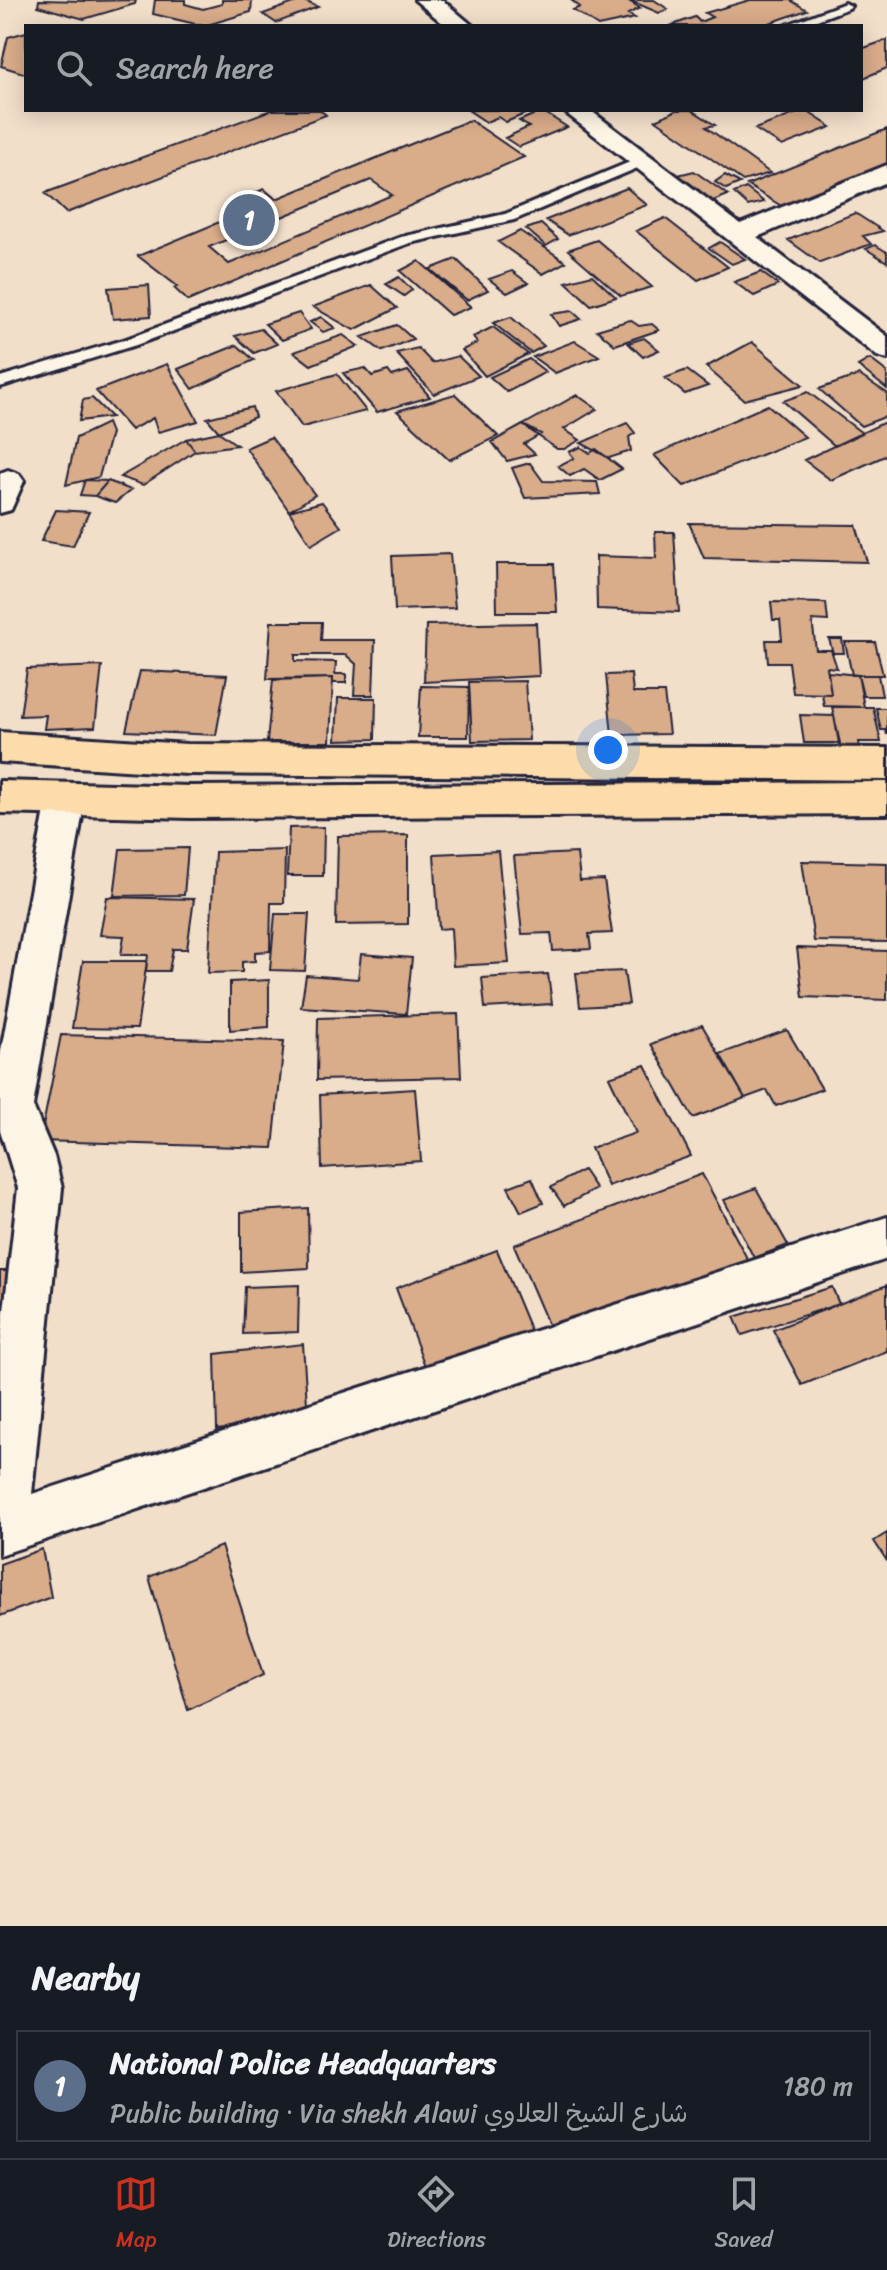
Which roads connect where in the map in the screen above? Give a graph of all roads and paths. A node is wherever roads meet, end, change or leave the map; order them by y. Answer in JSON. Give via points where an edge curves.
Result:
{"nodes":[{"id":1,"x":427,"y":0,"type":"edge"},
{"id":2,"x":845,"y":6,"type":"dead end"},
{"id":3,"x":458,"y":24,"type":"edge"},
{"id":4,"x":796,"y":24,"type":"edge"},
{"id":5,"x":577,"y":112,"type":"edge"},
{"id":6,"x":642,"y":161,"type":"junction"},
{"id":7,"x":887,"y":173,"type":"edge"},
{"id":8,"x":738,"y":235,"type":"junction"},
{"id":9,"x":887,"y":350,"type":"edge"},
{"id":10,"x":0,"y":382,"type":"edge"},
{"id":11,"x":0,"y":747,"type":"edge"},
{"id":12,"x":887,"y":764,"type":"edge"},
{"id":13,"x":0,"y":797,"type":"edge"},
{"id":14,"x":887,"y":798,"type":"edge"},
{"id":15,"x":66,"y":799,"type":"junction"},
{"id":16,"x":887,"y":1238,"type":"edge"},
{"id":17,"x":2,"y":1530,"type":"edge"}],
"edges":[{"from":1,"to":3,"type":"street"},
{"from":2,"to":4,"type":"lane"},
{"from":5,"to":6,"type":"street"},
{"from":6,"to":8,"type":"street"},
{"from":6,"to":10,"type":"lane","via":[[509,217],[406,240],[131,342]]},
{"from":7,"to":8,"type":"street"},
{"from":8,"to":9,"type":"street"},
{"from":11,"to":12,"type":"highway","via":[[187,759]]},
{"from":13,"to":15,"type":"highway"},
{"from":14,"to":15,"type":"highway"},
{"from":15,"to":17,"type":"street","via":[[12,1106],[21,1137],[38,1164],[40,1188]]},
{"from":16,"to":17,"type":"street"}]}
